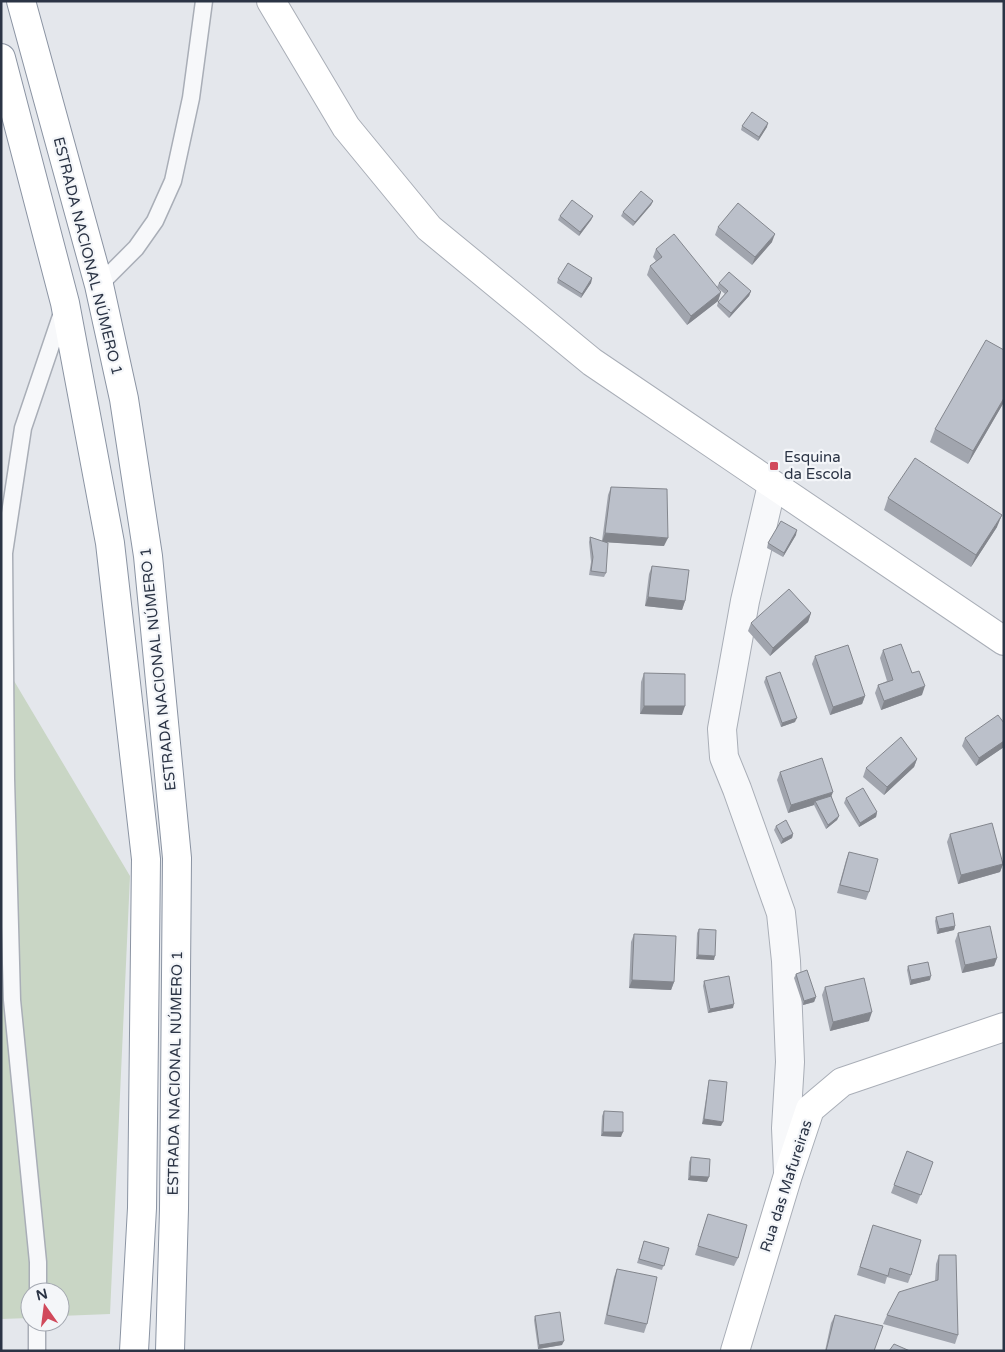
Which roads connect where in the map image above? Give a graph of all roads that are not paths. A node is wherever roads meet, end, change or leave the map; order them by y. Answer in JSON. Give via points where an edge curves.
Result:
{"nodes":[{"id":1,"x":21,"y":1,"type":"edge"},
{"id":2,"x":204,"y":1,"type":"edge"},
{"id":3,"x":271,"y":1,"type":"edge"},
{"id":4,"x":1,"y":58,"type":"edge"},
{"id":5,"x":99,"y":285,"type":"junction"},
{"id":6,"x":65,"y":303,"type":"junction"},
{"id":7,"x":772,"y":485,"type":"junction"},
{"id":8,"x":1004,"y":641,"type":"edge"},
{"id":9,"x":1004,"y":1027,"type":"edge"},
{"id":10,"x":788,"y":1176,"type":"junction"},
{"id":11,"x":38,"y":1282,"type":"edge"},
{"id":12,"x":38,"y":1332,"type":"edge"},
{"id":13,"x":37,"y":1351,"type":"edge"},
{"id":14,"x":134,"y":1351,"type":"edge"},
{"id":15,"x":170,"y":1351,"type":"edge"},
{"id":16,"x":735,"y":1351,"type":"edge"}],
"edges":[{"from":1,"to":5,"type":"main road","name":"ESTRADA NACIONAL NÚMERO 1"},
{"from":2,"to":5,"type":"lane","via":[[192,98],[173,181],[155,221],[136,248]]},
{"from":3,"to":7,"type":"main road","via":[[346,127],[429,228],[592,362]]},
{"from":4,"to":6,"type":"main road","name":"ESTRADA NACIONAL NÚMERO 1"},
{"from":5,"to":15,"type":"main road","name":"ESTRADA NACIONAL NÚMERO 1","via":[[124,399],[148,556],[177,858]]},
{"from":6,"to":11,"type":"lane","via":[[23,428],[4,553],[12,1000]]},
{"from":6,"to":14,"type":"main road","name":"ESTRADA NACIONAL NÚMERO 1","via":[[110,543],[146,859],[142,1208]]},
{"from":7,"to":8,"type":"main road"},
{"from":7,"to":10,"type":"street","via":[[722,729],[724,757],[781,914],[790,1062],[786,1128]]},
{"from":9,"to":10,"type":"main road","name":"Rua das Mafureiras","via":[[842,1082],[810,1109]]},
{"from":10,"to":16,"type":"main road","name":"Rua das Mafureiras"},
{"from":12,"to":13,"type":"lane"}]}
